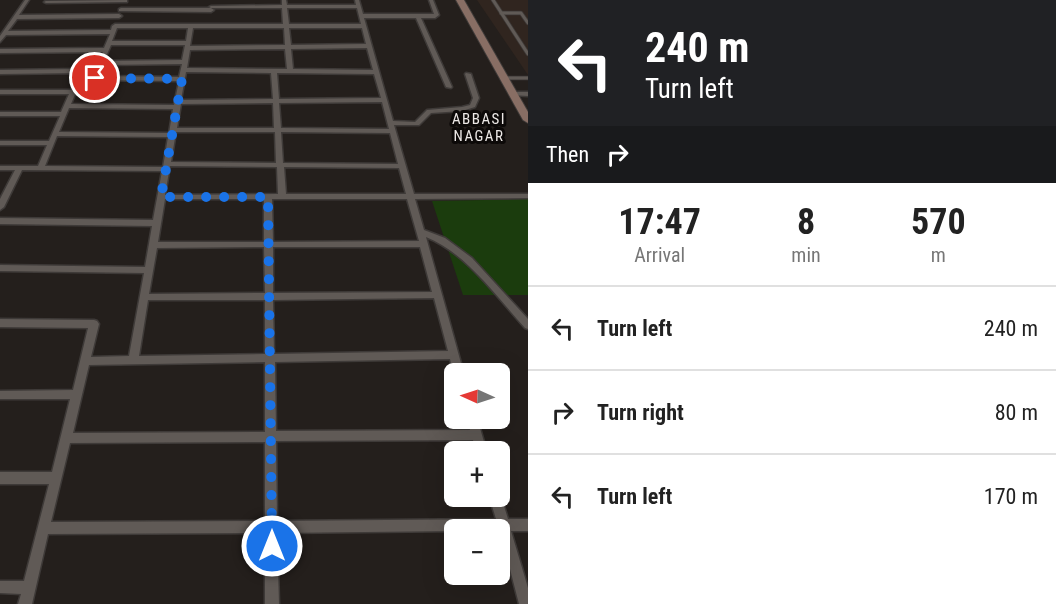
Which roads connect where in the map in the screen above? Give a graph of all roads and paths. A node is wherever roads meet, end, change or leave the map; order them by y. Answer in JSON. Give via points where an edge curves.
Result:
{"nodes":[{"id":1,"x":27,"y":0,"type":"edge"},
{"id":2,"x":212,"y":0,"type":"edge"},
{"id":3,"x":431,"y":0,"type":"edge"},
{"id":4,"x":460,"y":0,"type":"edge"},
{"id":5,"x":469,"y":0,"type":"edge"},
{"id":6,"x":493,"y":0,"type":"edge"},
{"id":7,"x":46,"y":1,"type":"edge"},
{"id":8,"x":125,"y":1,"type":"edge"},
{"id":9,"x":284,"y":3,"type":"edge"},
{"id":10,"x":358,"y":3,"type":"edge"},
{"id":11,"x":211,"y":8,"type":"junction"},
{"id":12,"x":120,"y":13,"type":"junction"},
{"id":13,"x":501,"y":13,"type":"junction"},
{"id":14,"x":36,"y":16,"type":"junction"},
{"id":15,"x":362,"y":16,"type":"junction"},
{"id":16,"x":418,"y":16,"type":"junction"},
{"id":17,"x":523,"y":16,"type":"junction"},
{"id":18,"x":528,"y":16,"type":"edge"},
{"id":19,"x":16,"y":17,"type":"junction"},
{"id":20,"x":0,"y":23,"type":"edge"},
{"id":21,"x":11,"y":23,"type":"junction"},
{"id":22,"x":528,"y":23,"type":"edge"},
{"id":23,"x":191,"y":26,"type":"junction"},
{"id":24,"x":209,"y":26,"type":"junction"},
{"id":25,"x":286,"y":26,"type":"junction"},
{"id":26,"x":364,"y":26,"type":"junction"},
{"id":27,"x":114,"y":29,"type":"junction"},
{"id":28,"x":5,"y":33,"type":"junction"},
{"id":29,"x":0,"y":40,"type":"edge"},
{"id":30,"x":109,"y":43,"type":"junction"},
{"id":31,"x":188,"y":45,"type":"junction"},
{"id":32,"x":370,"y":46,"type":"junction"},
{"id":33,"x":288,"y":47,"type":"junction"},
{"id":34,"x":106,"y":50,"type":"junction"},
{"id":35,"x":0,"y":51,"type":"edge"},
{"id":36,"x":528,"y":54,"type":"edge"},
{"id":37,"x":101,"y":63,"type":"junction"},
{"id":38,"x":184,"y":70,"type":"junction"},
{"id":39,"x":274,"y":71,"type":"junction"},
{"id":40,"x":290,"y":71,"type":"junction"},
{"id":41,"x":0,"y":72,"type":"edge"},
{"id":42,"x":377,"y":72,"type":"junction"},
{"id":43,"x":468,"y":75,"type":"dead end"},
{"id":44,"x":79,"y":78,"type":"junction"},
{"id":45,"x":95,"y":78,"type":"junction"},
{"id":46,"x":508,"y":78,"type":"junction"},
{"id":47,"x":528,"y":78,"type":"edge"},
{"id":48,"x":449,"y":87,"type":"dead end"},
{"id":49,"x":0,"y":92,"type":"edge"},
{"id":50,"x":73,"y":92,"type":"junction"},
{"id":51,"x":521,"y":94,"type":"edge"},
{"id":52,"x":385,"y":100,"type":"junction"},
{"id":53,"x":276,"y":101,"type":"junction"},
{"id":54,"x":528,"y":103,"type":"edge"},
{"id":55,"x":178,"y":104,"type":"junction"},
{"id":56,"x":67,"y":106,"type":"junction"},
{"id":57,"x":0,"y":114,"type":"edge"},
{"id":58,"x":63,"y":114,"type":"junction"},
{"id":59,"x":528,"y":120,"type":"edge"},
{"id":60,"x":392,"y":127,"type":"junction"},
{"id":61,"x":278,"y":130,"type":"junction"},
{"id":62,"x":173,"y":132,"type":"junction"},
{"id":63,"x":55,"y":134,"type":"junction"},
{"id":64,"x":0,"y":143,"type":"edge"},
{"id":65,"x":51,"y":143,"type":"junction"},
{"id":66,"x":280,"y":165,"type":"junction"},
{"id":67,"x":167,"y":166,"type":"junction"},
{"id":68,"x":402,"y":166,"type":"junction"},
{"id":69,"x":0,"y":168,"type":"edge"},
{"id":70,"x":19,"y":169,"type":"junction"},
{"id":71,"x":40,"y":169,"type":"junction"},
{"id":72,"x":528,"y":196,"type":"edge"},
{"id":73,"x":161,"y":197,"type":"junction"},
{"id":74,"x":268,"y":197,"type":"junction"},
{"id":75,"x":282,"y":197,"type":"junction"},
{"id":76,"x":410,"y":197,"type":"junction"},
{"id":77,"x":0,"y":207,"type":"edge"},
{"id":78,"x":0,"y":221,"type":"edge"},
{"id":79,"x":157,"y":223,"type":"junction"},
{"id":80,"x":419,"y":231,"type":"junction"},
{"id":81,"x":153,"y":244,"type":"junction"},
{"id":82,"x":269,"y":244,"type":"junction"},
{"id":83,"x":423,"y":244,"type":"junction"},
{"id":84,"x":0,"y":268,"type":"edge"},
{"id":85,"x":149,"y":270,"type":"junction"},
{"id":86,"x":436,"y":295,"type":"junction"},
{"id":87,"x":269,"y":296,"type":"junction"},
{"id":88,"x":144,"y":297,"type":"junction"},
{"id":89,"x":0,"y":323,"type":"edge"},
{"id":90,"x":528,"y":325,"type":"edge"},
{"id":91,"x":453,"y":355,"type":"junction"},
{"id":92,"x":270,"y":358,"type":"junction"},
{"id":93,"x":133,"y":360,"type":"junction"},
{"id":94,"x":85,"y":361,"type":"junction"},
{"id":95,"x":456,"y":363,"type":"edge"},
{"id":96,"x":77,"y":394,"type":"junction"},
{"id":97,"x":0,"y":395,"type":"edge"},
{"id":98,"x":475,"y":429,"type":"edge"},
{"id":99,"x":477,"y":435,"type":"junction"},
{"id":100,"x":271,"y":436,"type":"junction"},
{"id":101,"x":66,"y":438,"type":"junction"},
{"id":102,"x":479,"y":441,"type":"edge"},
{"id":103,"x":0,"y":478,"type":"edge"},
{"id":104,"x":57,"y":478,"type":"junction"},
{"id":105,"x":510,"y":524,"type":"edge"},
{"id":106,"x":444,"y":525,"type":"edge"},
{"id":107,"x":528,"y":525,"type":"edge"},
{"id":108,"x":272,"y":526,"type":"junction"},
{"id":109,"x":45,"y":528,"type":"junction"},
{"id":110,"x":510,"y":548,"type":"edge"},
{"id":111,"x":0,"y":587,"type":"edge"},
{"id":112,"x":30,"y":588,"type":"junction"},
{"id":113,"x":26,"y":604,"type":"edge"},
{"id":114,"x":272,"y":604,"type":"edge"},
{"id":115,"x":526,"y":604,"type":"edge"}],
"edges":[{"from":1,"to":19,"type":"street"},
{"from":2,"to":11,"type":"street"},
{"from":3,"to":16,"type":"street","via":[[437,15]]},
{"from":4,"to":46,"type":"main road"},
{"from":5,"to":46,"type":"main road"},
{"from":6,"to":13,"type":"lane"},
{"from":7,"to":8,"type":"street"},
{"from":7,"to":14,"type":"street"},
{"from":8,"to":12,"type":"street"},
{"from":9,"to":10,"type":"street"},
{"from":9,"to":11,"type":"street"},
{"from":9,"to":25,"type":"street"},
{"from":10,"to":15,"type":"street"},
{"from":11,"to":12,"type":"street"},
{"from":11,"to":24,"type":"street"},
{"from":12,"to":14,"type":"street"},
{"from":12,"to":27,"type":"street"},
{"from":13,"to":17,"type":"lane"},
{"from":13,"to":36,"type":"lane"},
{"from":14,"to":19,"type":"street"},
{"from":15,"to":16,"type":"street"},
{"from":15,"to":26,"type":"street"},
{"from":16,"to":48,"type":"street"},
{"from":17,"to":18,"type":"lane"},
{"from":17,"to":22,"type":"lane"},
{"from":19,"to":21,"type":"street"},
{"from":20,"to":21,"type":"street"},
{"from":21,"to":28,"type":"street"},
{"from":23,"to":24,"type":"street"},
{"from":23,"to":27,"type":"street"},
{"from":23,"to":31,"type":"street"},
{"from":24,"to":25,"type":"street"},
{"from":25,"to":26,"type":"street"},
{"from":25,"to":33,"type":"street"},
{"from":26,"to":32,"type":"street"},
{"from":27,"to":28,"type":"street"},
{"from":27,"to":30,"type":"street"},
{"from":28,"to":29,"type":"street"},
{"from":30,"to":31,"type":"street"},
{"from":30,"to":34,"type":"street"},
{"from":31,"to":33,"type":"street"},
{"from":31,"to":38,"type":"street"},
{"from":32,"to":33,"type":"street"},
{"from":32,"to":42,"type":"street"},
{"from":33,"to":40,"type":"street"},
{"from":34,"to":35,"type":"street"},
{"from":34,"to":37,"type":"street"},
{"from":37,"to":38,"type":"street"},
{"from":37,"to":45,"type":"street"},
{"from":38,"to":39,"type":"street"},
{"from":38,"to":45,"type":"street"},
{"from":38,"to":55,"type":"street"},
{"from":39,"to":40,"type":"street"},
{"from":39,"to":53,"type":"street"},
{"from":40,"to":42,"type":"street"},
{"from":41,"to":44,"type":"street","via":[[82,71]]},
{"from":42,"to":52,"type":"street"},
{"from":43,"to":60,"type":"street","via":[[476,98],[473,106],[429,111],[417,124]]},
{"from":44,"to":45,"type":"street"},
{"from":44,"to":50,"type":"street"},
{"from":46,"to":47,"type":"lane"},
{"from":46,"to":51,"type":"main road"},
{"from":49,"to":50,"type":"street"},
{"from":50,"to":56,"type":"street"},
{"from":51,"to":54,"type":"main road"},
{"from":51,"to":59,"type":"main road"},
{"from":52,"to":53,"type":"street"},
{"from":52,"to":60,"type":"street"},
{"from":53,"to":55,"type":"street"},
{"from":53,"to":61,"type":"street"},
{"from":55,"to":56,"type":"street"},
{"from":55,"to":62,"type":"street"},
{"from":56,"to":58,"type":"street"},
{"from":57,"to":58,"type":"street"},
{"from":58,"to":63,"type":"street"},
{"from":60,"to":61,"type":"street"},
{"from":60,"to":68,"type":"street"},
{"from":61,"to":62,"type":"street"},
{"from":61,"to":66,"type":"street"},
{"from":62,"to":63,"type":"street"},
{"from":62,"to":67,"type":"street"},
{"from":63,"to":65,"type":"street"},
{"from":64,"to":65,"type":"street"},
{"from":65,"to":71,"type":"street"},
{"from":66,"to":67,"type":"street"},
{"from":66,"to":68,"type":"street"},
{"from":66,"to":75,"type":"street"},
{"from":67,"to":71,"type":"street"},
{"from":67,"to":73,"type":"street"},
{"from":68,"to":76,"type":"street"},
{"from":69,"to":70,"type":"street"},
{"from":70,"to":71,"type":"street"},
{"from":70,"to":77,"type":"street"},
{"from":72,"to":76,"type":"street"},
{"from":73,"to":74,"type":"street"},
{"from":73,"to":79,"type":"street"},
{"from":74,"to":75,"type":"street"},
{"from":74,"to":82,"type":"street"},
{"from":75,"to":76,"type":"street"},
{"from":76,"to":80,"type":"street"},
{"from":78,"to":79,"type":"street"},
{"from":79,"to":81,"type":"street"},
{"from":80,"to":83,"type":"street"},
{"from":80,"to":90,"type":"street","via":[[442,240],[469,260]]},
{"from":81,"to":82,"type":"street"},
{"from":81,"to":85,"type":"street"},
{"from":82,"to":83,"type":"street"},
{"from":82,"to":87,"type":"street"},
{"from":83,"to":86,"type":"street"},
{"from":84,"to":85,"type":"street"},
{"from":85,"to":88,"type":"street"},
{"from":86,"to":87,"type":"street"},
{"from":86,"to":91,"type":"street"},
{"from":87,"to":88,"type":"street"},
{"from":87,"to":92,"type":"street"},
{"from":88,"to":93,"type":"street"},
{"from":89,"to":94,"type":"street","via":[[94,324]]},
{"from":91,"to":92,"type":"street"},
{"from":91,"to":95,"type":"street"},
{"from":92,"to":93,"type":"street"},
{"from":92,"to":100,"type":"street"},
{"from":93,"to":94,"type":"street"},
{"from":94,"to":96,"type":"street"},
{"from":96,"to":97,"type":"street"},
{"from":96,"to":101,"type":"street"},
{"from":98,"to":99,"type":"street"},
{"from":99,"to":100,"type":"street"},
{"from":99,"to":102,"type":"street"},
{"from":100,"to":101,"type":"street"},
{"from":100,"to":108,"type":"street"},
{"from":101,"to":104,"type":"street"},
{"from":103,"to":104,"type":"street"},
{"from":104,"to":109,"type":"street"},
{"from":105,"to":107,"type":"street"},
{"from":106,"to":108,"type":"street"},
{"from":108,"to":109,"type":"street"},
{"from":108,"to":114,"type":"street"},
{"from":109,"to":112,"type":"street"},
{"from":110,"to":115,"type":"street"},
{"from":111,"to":112,"type":"street"},
{"from":112,"to":113,"type":"street"}]}
